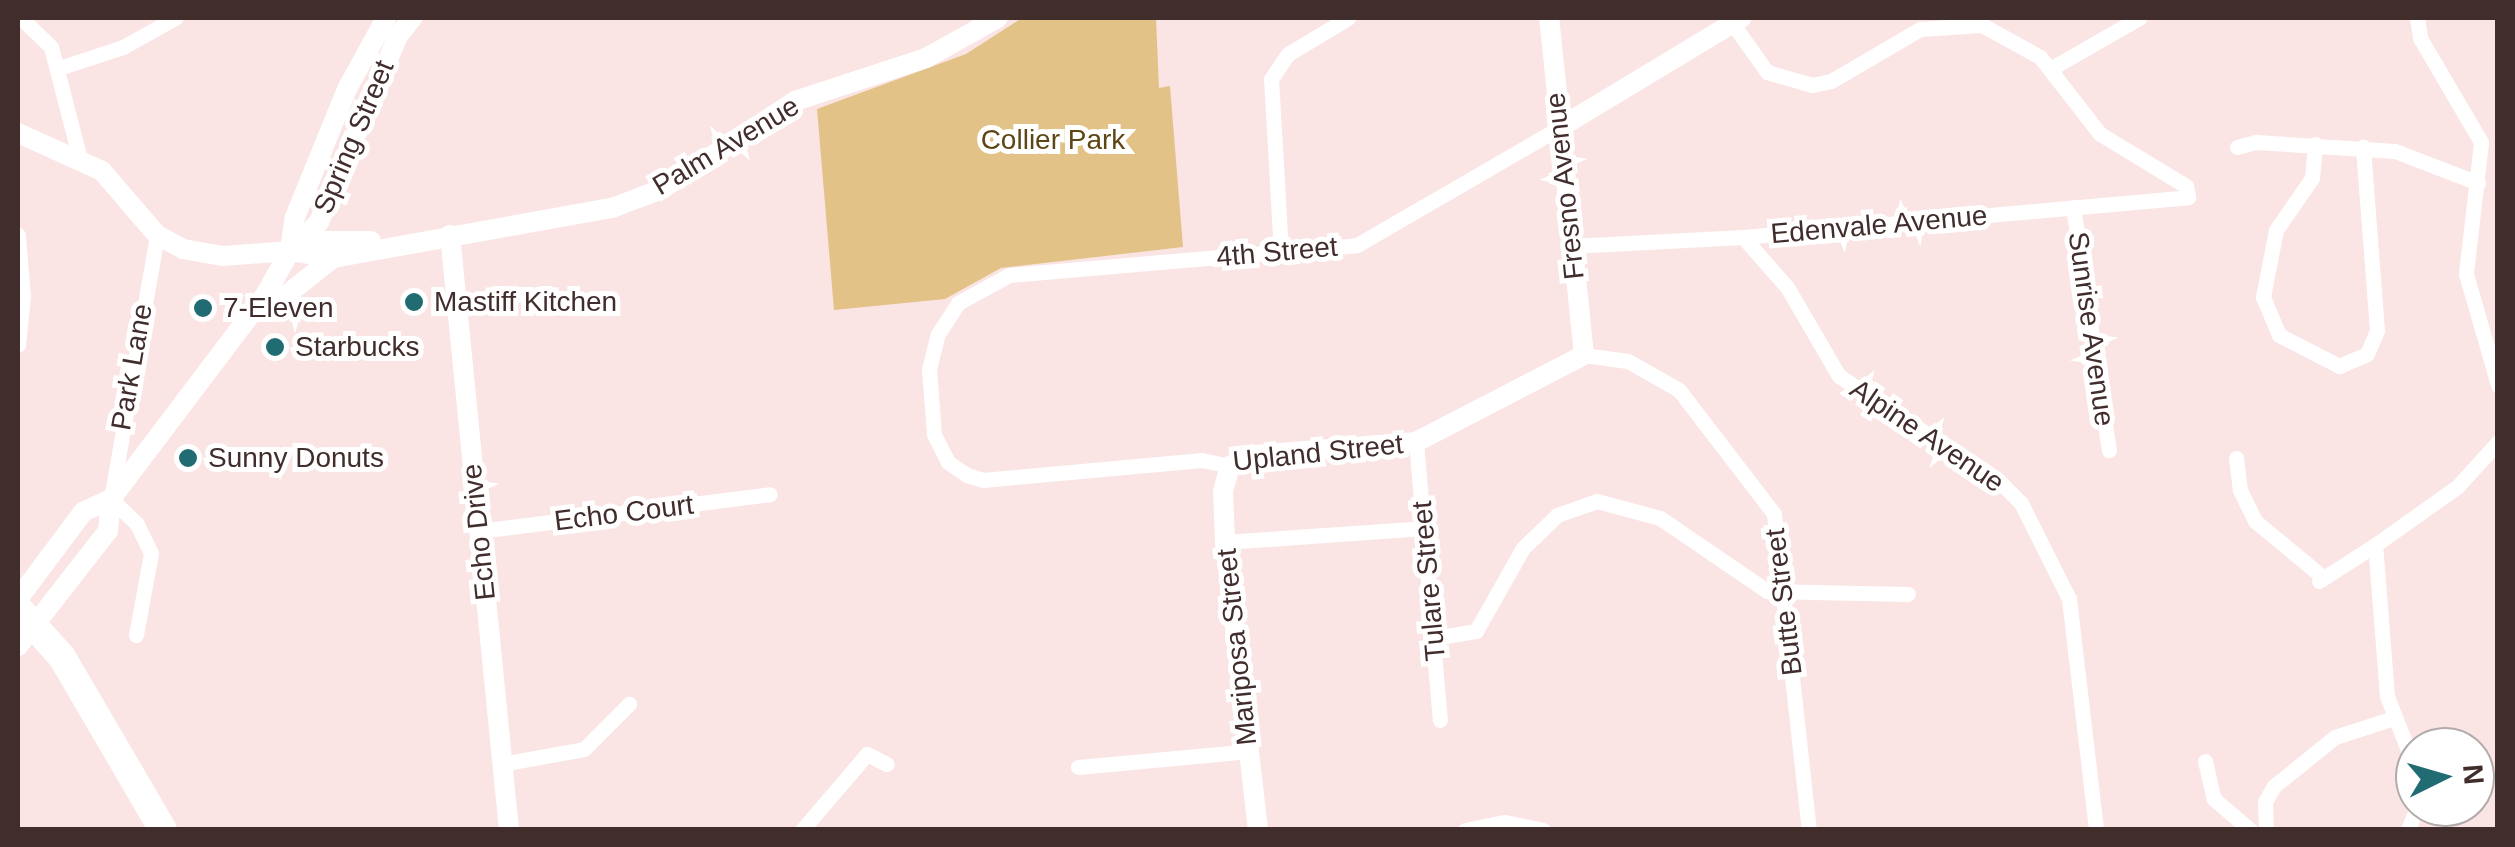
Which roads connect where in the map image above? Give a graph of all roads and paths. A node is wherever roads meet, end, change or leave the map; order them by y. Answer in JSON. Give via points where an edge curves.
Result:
{"nodes":[{"id":1,"x":21,"y":18,"type":"edge"},
{"id":2,"x":175,"y":18,"type":"edge"},
{"id":3,"x":386,"y":18,"type":"edge"},
{"id":4,"x":412,"y":18,"type":"edge"},
{"id":5,"x":998,"y":18,"type":"edge"},
{"id":6,"x":1348,"y":18,"type":"edge"},
{"id":7,"x":1549,"y":18,"type":"edge"},
{"id":8,"x":2139,"y":18,"type":"edge"},
{"id":9,"x":2417,"y":18,"type":"edge"},
{"id":10,"x":1736,"y":20,"type":"edge"},
{"id":11,"x":358,"y":66,"type":"junction"},
{"id":12,"x":59,"y":68,"type":"junction"},
{"id":13,"x":2050,"y":70,"type":"junction"},
{"id":14,"x":380,"y":79,"type":"junction"},
{"id":15,"x":1560,"y":128,"type":"junction"},
{"id":16,"x":18,"y":134,"type":"edge"},
{"id":17,"x":2315,"y":144,"type":"junction"},
{"id":18,"x":2237,"y":147,"type":"dead end"},
{"id":19,"x":2363,"y":147,"type":"junction"},
{"id":20,"x":80,"y":159,"type":"junction"},
{"id":21,"x":2478,"y":182,"type":"junction"},
{"id":22,"x":2073,"y":207,"type":"junction"},
{"id":23,"x":18,"y":235,"type":"edge"},
{"id":24,"x":450,"y":235,"type":"junction"},
{"id":25,"x":157,"y":236,"type":"junction"},
{"id":26,"x":1744,"y":237,"type":"junction"},
{"id":27,"x":383,"y":245,"type":"junction"},
{"id":28,"x":1570,"y":246,"type":"junction"},
{"id":29,"x":290,"y":251,"type":"junction"},
{"id":30,"x":1281,"y":252,"type":"junction"},
{"id":31,"x":333,"y":258,"type":"junction"},
{"id":32,"x":246,"y":322,"type":"junction"},
{"id":33,"x":18,"y":345,"type":"edge"},
{"id":34,"x":1584,"y":355,"type":"junction"},
{"id":35,"x":2498,"y":385,"type":"edge"},
{"id":36,"x":934,"y":434,"type":"joint"},
{"id":37,"x":1416,"y":442,"type":"junction"},
{"id":38,"x":2498,"y":442,"type":"edge"},
{"id":39,"x":2110,"y":450,"type":"dead end"},
{"id":40,"x":2236,"y":458,"type":"dead end"},
{"id":41,"x":1230,"y":466,"type":"junction"},
{"id":42,"x":770,"y":494,"type":"dead end"},
{"id":43,"x":111,"y":500,"type":"junction"},
{"id":44,"x":1424,"y":528,"type":"junction"},
{"id":45,"x":479,"y":532,"type":"junction"},
{"id":46,"x":1226,"y":542,"type":"junction"},
{"id":47,"x":2375,"y":545,"type":"junction"},
{"id":48,"x":1785,"y":594,"type":"junction"},
{"id":49,"x":1908,"y":594,"type":"dead end"},
{"id":50,"x":18,"y":599,"type":"edge"},
{"id":51,"x":26,"y":616,"type":"edge"},
{"id":52,"x":136,"y":635,"type":"dead end"},
{"id":53,"x":1434,"y":638,"type":"junction"},
{"id":54,"x":18,"y":646,"type":"edge"},
{"id":55,"x":629,"y":704,"type":"dead end"},
{"id":56,"x":2394,"y":718,"type":"junction"},
{"id":57,"x":1440,"y":720,"type":"dead end"},
{"id":58,"x":2398,"y":727,"type":"edge"},
{"id":59,"x":1249,"y":752,"type":"junction"},
{"id":60,"x":2206,"y":761,"type":"dead end"},
{"id":61,"x":502,"y":764,"type":"junction"},
{"id":62,"x":887,"y":764,"type":"dead end"},
{"id":63,"x":1078,"y":767,"type":"dead end"},
{"id":64,"x":160,"y":824,"type":"edge"},
{"id":65,"x":509,"y":830,"type":"edge"},
{"id":66,"x":802,"y":830,"type":"edge"},
{"id":67,"x":1258,"y":830,"type":"edge"},
{"id":68,"x":1464,"y":830,"type":"edge"},
{"id":69,"x":1544,"y":830,"type":"edge"},
{"id":70,"x":1808,"y":830,"type":"edge"},
{"id":71,"x":2096,"y":830,"type":"edge"},
{"id":72,"x":2250,"y":830,"type":"edge"},
{"id":73,"x":2266,"y":830,"type":"edge"}],
"edges":[{"from":1,"to":12,"type":"street","via":[[51,46]]},
{"from":2,"to":12,"type":"street","via":[[123,47]]},
{"from":3,"to":11,"type":"street","name":"Spring Street"},
{"from":4,"to":14,"type":"street","name":"Spring Street"},
{"from":5,"to":24,"type":"street","name":"Palm Avenue","via":[[926,58],[795,101],[662,190],[612,208]]},
{"from":6,"to":30,"type":"street","via":[[1288,54],[1271,79]]},
{"from":7,"to":15,"type":"street","name":"Fresno Avenue"},
{"from":8,"to":13,"type":"street"},
{"from":9,"to":21,"type":"street","via":[[2420,38],[2479,135]]},
{"from":10,"to":13,"type":"street","via":[[1760,66],[1792,84],[1831,81],[1920,29],[1953,22],[1982,25],[2020,42]]},
{"from":10,"to":15,"type":"street","name":"4th Street"},
{"from":11,"to":14,"type":"street"},
{"from":11,"to":29,"type":"street","name":"Spring Street","via":[[295,217]]},
{"from":12,"to":20,"type":"street"},
{"from":13,"to":22,"type":"street","name":"Edenvale Avenue","via":[[2100,134],[2186,186],[2188,196]]},
{"from":14,"to":29,"type":"street","name":"Spring Street","via":[[318,222]]},
{"from":15,"to":28,"type":"street","name":"Fresno Avenue"},
{"from":15,"to":30,"type":"street","name":"4th Street","via":[[1357,245]]},
{"from":16,"to":20,"type":"street"},
{"from":17,"to":18,"type":"street"},
{"from":17,"to":19,"type":"street"},
{"from":17,"to":19,"type":"street","via":[[2312,178],[2276,230],[2264,297],[2279,336],[2339,366],[2367,354],[2377,330]]},
{"from":19,"to":21,"type":"street","via":[[2396,151]]},
{"from":20,"to":25,"type":"street","via":[[117,186]]},
{"from":21,"to":35,"type":"street","via":[[2466,274]]},
{"from":22,"to":26,"type":"street","name":"Edenvale Avenue"},
{"from":22,"to":39,"type":"street","name":"Sunrise Avenue"},
{"from":23,"to":33,"type":"street"},
{"from":24,"to":27,"type":"street","name":"Palm Avenue"},
{"from":24,"to":45,"type":"street","name":"Echo Drive"},
{"from":25,"to":29,"type":"street","via":[[205,254]]},
{"from":25,"to":43,"type":"street","name":"Park Lane"},
{"from":26,"to":28,"type":"street","name":"Edenvale Avenue"},
{"from":26,"to":71,"type":"street","name":"Alpine Avenue","via":[[1787,287],[1839,376],[2000,482],[2021,503],[2068,599]]},
{"from":27,"to":29,"type":"street","name":"Palm Avenue","via":[[320,241]]},
{"from":27,"to":31,"type":"street","name":"Palm Avenue"},
{"from":28,"to":34,"type":"street","name":"Fresno Avenue"},
{"from":29,"to":31,"type":"street","name":"Palm Avenue"},
{"from":29,"to":32,"type":"street","name":"Spring Street"},
{"from":30,"to":36,"type":"street","name":"4th Street","via":[[1009,274],[980,286],[958,303],[932,352]]},
{"from":31,"to":32,"type":"street"},
{"from":32,"to":43,"type":"street","name":"Spring Street"},
{"from":34,"to":37,"type":"street","name":"Upland Street"},
{"from":34,"to":48,"type":"street","name":"Butte Street","via":[[1642,366],[1688,400],[1774,514]]},
{"from":36,"to":41,"type":"street","name":"Upland Street","via":[[948,462],[983,480],[1202,460]]},
{"from":37,"to":41,"type":"street","name":"Upland Street","via":[[1255,455]]},
{"from":37,"to":44,"type":"street","name":"Tulare Street"},
{"from":38,"to":47,"type":"street","via":[[2457,488]]},
{"from":40,"to":47,"type":"street","via":[[2240,490],[2255,521],[2320,581]]},
{"from":41,"to":46,"type":"street","name":"Mariposa Street","via":[[1223,490]]},
{"from":42,"to":45,"type":"street","name":"Echo Court"},
{"from":43,"to":50,"type":"street","name":"Spring Street","via":[[83,512]]},
{"from":43,"to":51,"type":"street","name":"Spring Street","via":[[108,531]]},
{"from":43,"to":52,"type":"street","via":[[136,524],[151,552]]},
{"from":44,"to":46,"type":"street"},
{"from":44,"to":53,"type":"street","name":"Tulare Street"},
{"from":45,"to":61,"type":"street","name":"Echo Drive"},
{"from":46,"to":59,"type":"street","name":"Mariposa Street"},
{"from":47,"to":56,"type":"street"},
{"from":48,"to":49,"type":"street"},
{"from":48,"to":53,"type":"street","via":[[1755,584],[1660,518],[1596,501],[1557,515],[1523,548],[1476,631]]},
{"from":48,"to":70,"type":"street","name":"Butte Street"},
{"from":51,"to":54,"type":"street","name":"Spring Street"},
{"from":51,"to":64,"type":"highway","via":[[62,657]]},
{"from":53,"to":57,"type":"street","name":"Tulare Street"},
{"from":55,"to":61,"type":"street","via":[[584,748]]},
{"from":56,"to":58,"type":"street"},
{"from":56,"to":73,"type":"street","via":[[2335,737],[2274,786],[2264,802]]},
{"from":59,"to":63,"type":"street"},
{"from":59,"to":67,"type":"street","name":"Mariposa Street"},
{"from":60,"to":72,"type":"street","via":[[2214,799]]},
{"from":61,"to":65,"type":"street","name":"Echo Drive"},
{"from":62,"to":66,"type":"street","via":[[866,754]]},
{"from":68,"to":69,"type":"street","via":[[1505,822]]}]}
